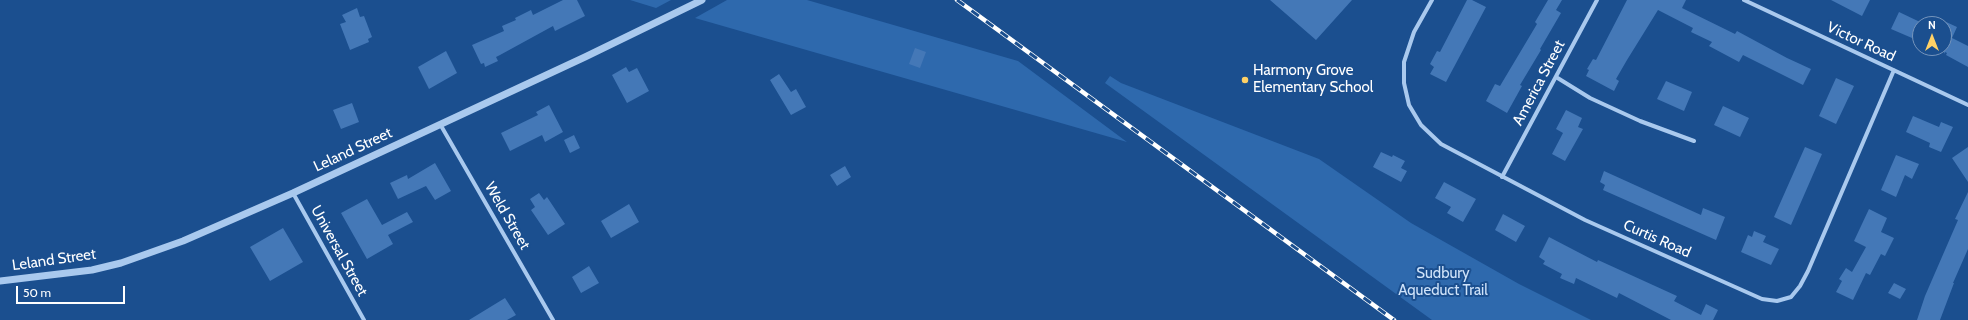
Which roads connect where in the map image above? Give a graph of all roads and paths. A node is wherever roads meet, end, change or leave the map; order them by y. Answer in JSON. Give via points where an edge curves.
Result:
{"nodes":[{"id":1,"x":702,"y":0,"type":"edge"},
{"id":2,"x":1432,"y":0,"type":"edge"},
{"id":3,"x":1597,"y":0,"type":"edge"},
{"id":4,"x":1744,"y":0,"type":"edge"},
{"id":5,"x":1894,"y":70,"type":"junction"},
{"id":6,"x":1556,"y":77,"type":"junction"},
{"id":7,"x":1968,"y":105,"type":"edge"},
{"id":8,"x":440,"y":124,"type":"junction"},
{"id":9,"x":1694,"y":141,"type":"dead end"},
{"id":10,"x":1502,"y":177,"type":"junction"},
{"id":11,"x":293,"y":193,"type":"junction"},
{"id":12,"x":0,"y":280,"type":"edge"},
{"id":13,"x":364,"y":320,"type":"edge"},
{"id":14,"x":553,"y":320,"type":"edge"}],
"edges":[{"from":1,"to":8,"type":"street","name":"Leland Street"},
{"from":2,"to":10,"type":"street","name":"Curtis Road","via":[[1414,32],[1404,62],[1404,83],[1409,105],[1421,125],[1441,144]]},
{"from":3,"to":6,"type":"street","name":"America Street"},
{"from":4,"to":5,"type":"street","name":"Victor Road"},
{"from":5,"to":7,"type":"street","name":"Victor Road"},
{"from":5,"to":10,"type":"street","name":"Curtis Road","via":[[1808,271],[1791,297],[1777,301],[1762,299],[1610,231]]},
{"from":6,"to":9,"type":"street","via":[[1590,98],[1618,111]]},
{"from":6,"to":10,"type":"street","name":"America Street"},
{"from":8,"to":11,"type":"street","name":"Leland Street"},
{"from":8,"to":14,"type":"street","name":"Weld Street"},
{"from":11,"to":12,"type":"street","name":"Leland Street","via":[[183,241],[121,263],[61,275]]},
{"from":11,"to":13,"type":"street","name":"Universal Street"}]}
